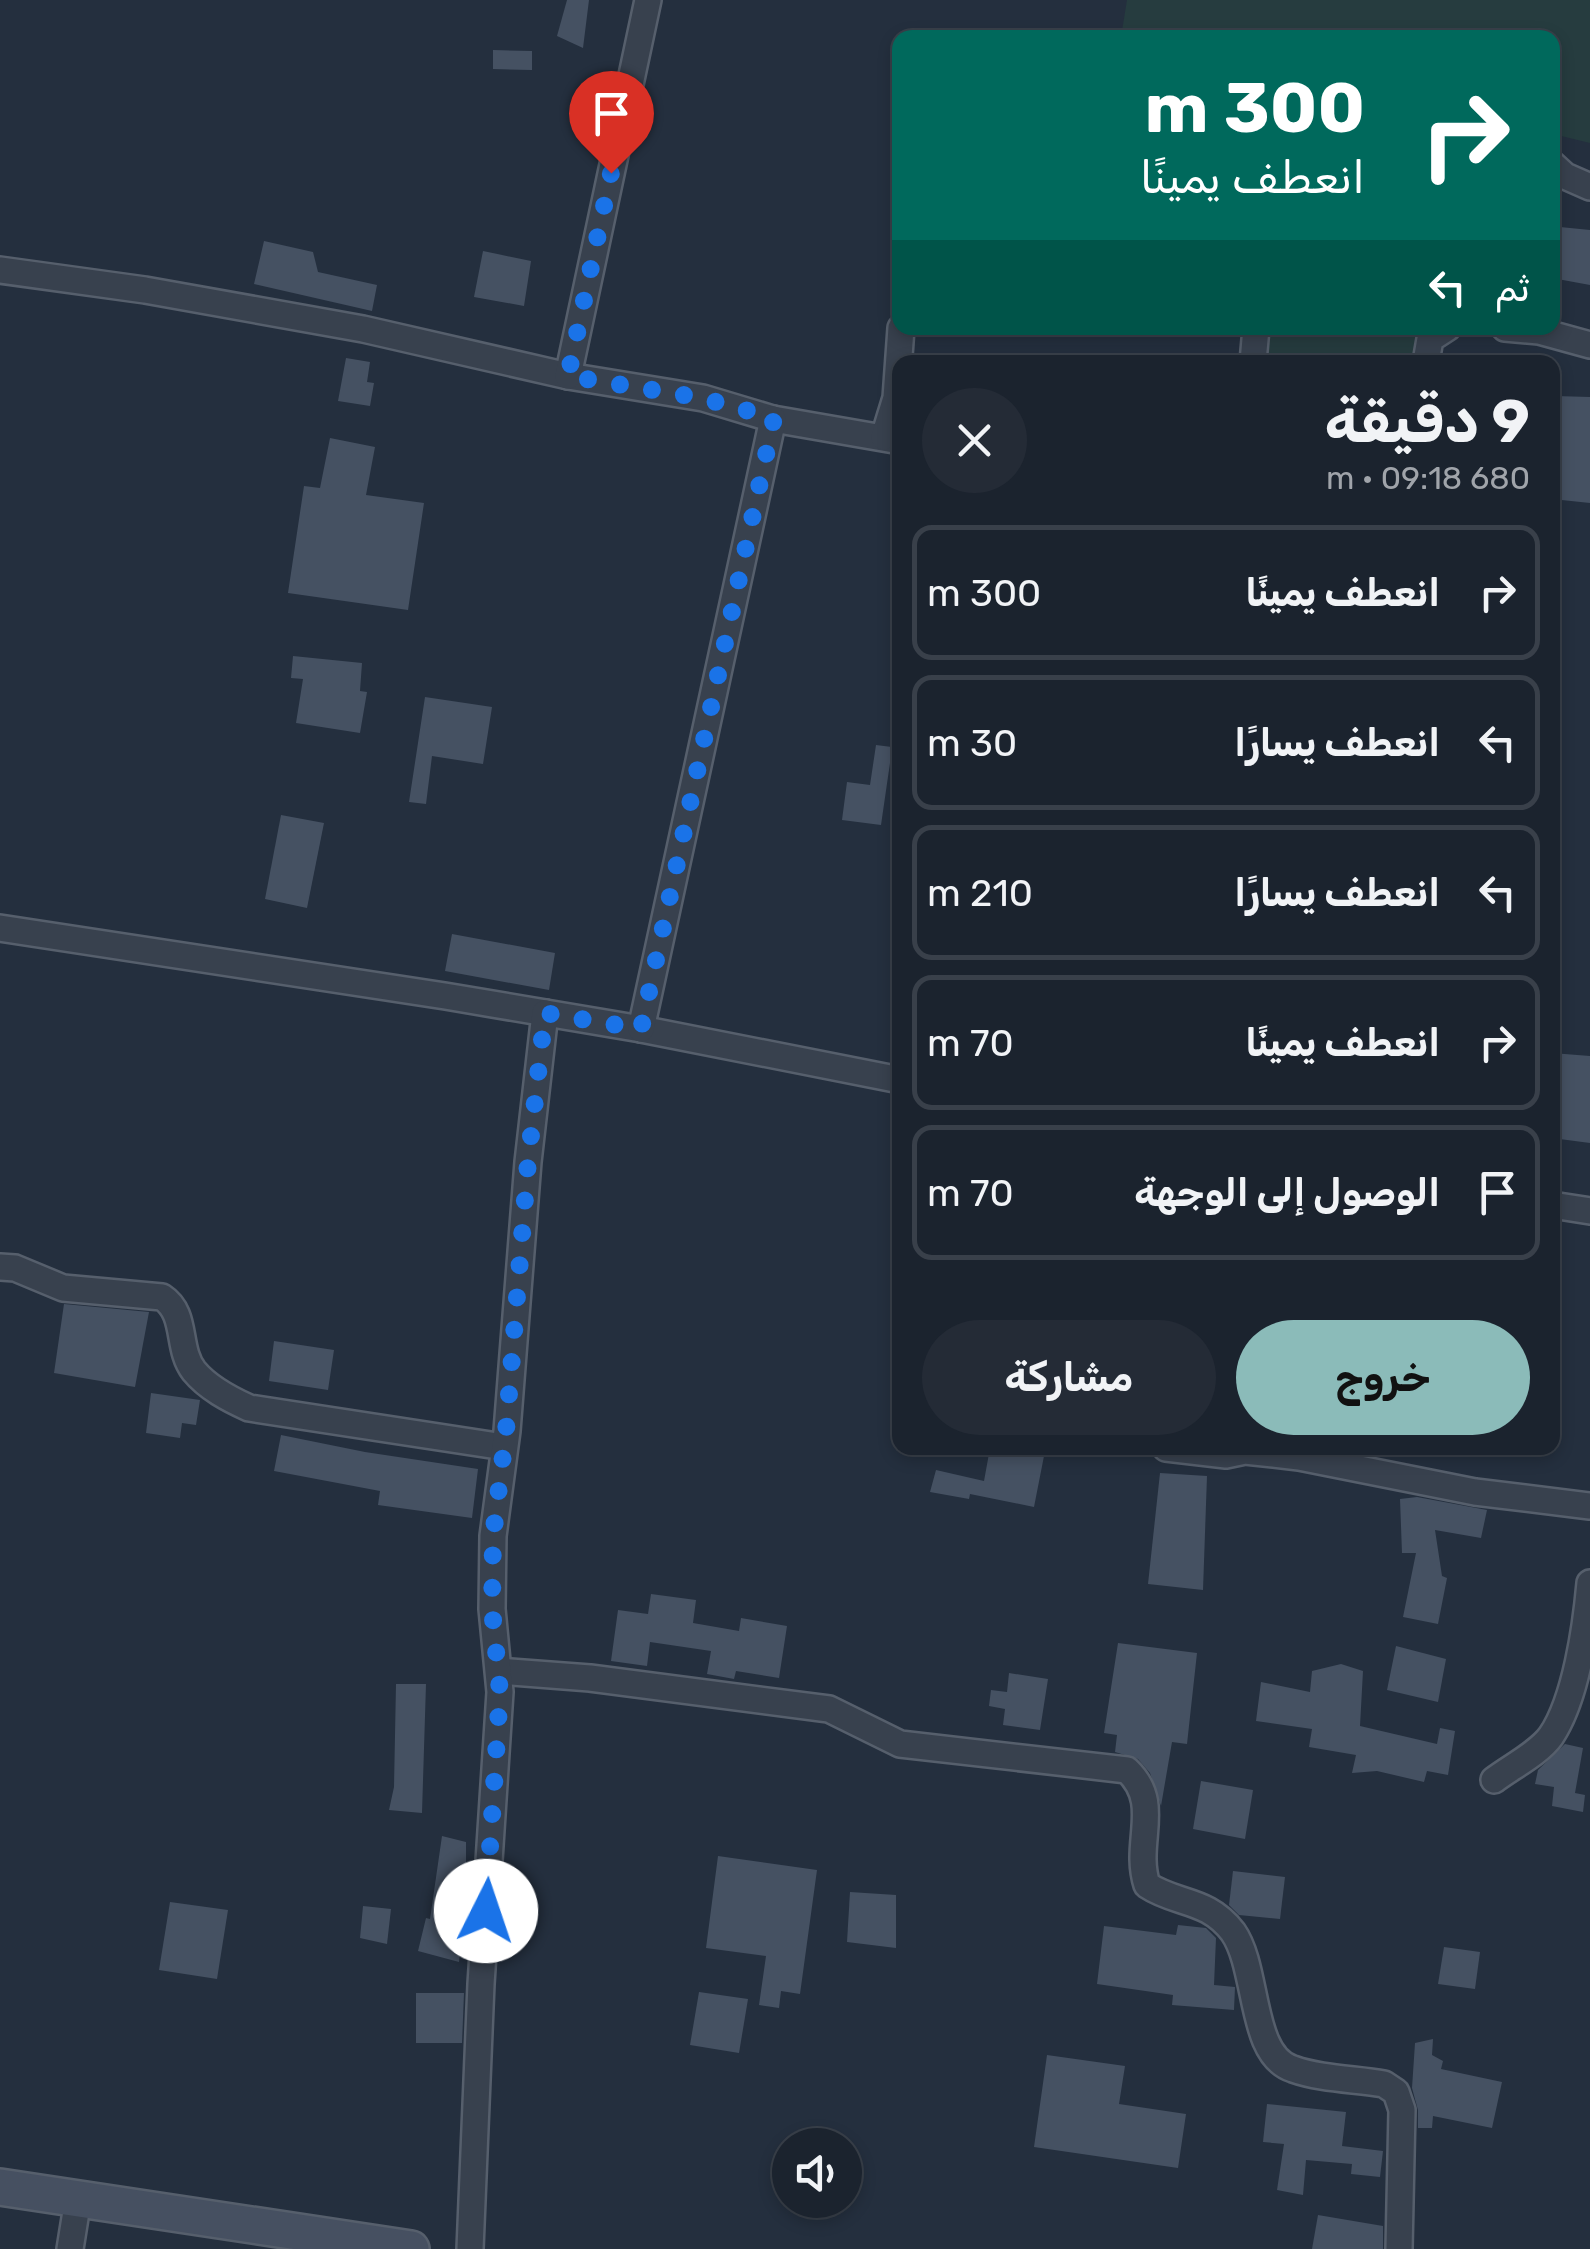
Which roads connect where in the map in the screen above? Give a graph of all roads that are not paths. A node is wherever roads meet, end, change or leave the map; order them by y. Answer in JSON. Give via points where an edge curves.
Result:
{"nodes":[{"id":1,"x":648,"y":0,"type":"edge"},
{"id":2,"x":1560,"y":171,"type":"edge"},
{"id":3,"x":1590,"y":187,"type":"edge"},
{"id":4,"x":0,"y":270,"type":"edge"},
{"id":5,"x":1553,"y":335,"type":"edge"},
{"id":6,"x":1590,"y":345,"type":"edge"},
{"id":7,"x":568,"y":376,"type":"junction"},
{"id":8,"x":774,"y":418,"type":"junction"},
{"id":9,"x":892,"y":439,"type":"edge"},
{"id":10,"x":0,"y":928,"type":"edge"},
{"id":11,"x":545,"y":1013,"type":"junction"},
{"id":12,"x":641,"y":1029,"type":"junction"},
{"id":13,"x":892,"y":1078,"type":"edge"},
{"id":14,"x":1560,"y":1206,"type":"edge"},
{"id":15,"x":1590,"y":1211,"type":"edge"},
{"id":16,"x":0,"y":1267,"type":"edge"},
{"id":17,"x":504,"y":1447,"type":"junction"},
{"id":18,"x":1290,"y":1455,"type":"edge"},
{"id":19,"x":1590,"y":1506,"type":"edge"},
{"id":20,"x":1590,"y":1582,"type":"edge"},
{"id":21,"x":499,"y":1671,"type":"junction"},
{"id":22,"x":1494,"y":1780,"type":"dead end"},
{"id":23,"x":0,"y":2186,"type":"edge"},
{"id":24,"x":78,"y":2198,"type":"junction"},
{"id":25,"x":70,"y":2249,"type":"edge"},
{"id":26,"x":411,"y":2249,"type":"edge"},
{"id":27,"x":470,"y":2249,"type":"edge"},
{"id":28,"x":1399,"y":2249,"type":"edge"}],
"edges":[{"from":1,"to":7,"type":"street"},
{"from":2,"to":3,"type":"street"},
{"from":4,"to":7,"type":"street","via":[[363,329]]},
{"from":5,"to":6,"type":"street"},
{"from":7,"to":8,"type":"street","via":[[702,398]]},
{"from":8,"to":9,"type":"street"},
{"from":8,"to":12,"type":"street"},
{"from":10,"to":11,"type":"street"},
{"from":11,"to":12,"type":"street"},
{"from":11,"to":17,"type":"street"},
{"from":12,"to":13,"type":"street"},
{"from":14,"to":15,"type":"street"},
{"from":16,"to":17,"type":"street","via":[[64,1288],[162,1297],[175,1307],[193,1370],[248,1408]]},
{"from":17,"to":21,"type":"street","via":[[493,1536]]},
{"from":18,"to":19,"type":"street","via":[[1475,1492]]},
{"from":20,"to":22,"type":"street","via":[[1581,1644],[1550,1738]]},
{"from":21,"to":27,"type":"street"},
{"from":21,"to":28,"type":"street","via":[[829,1709],[900,1744],[1127,1770],[1147,1798],[1147,1885],[1209,1909],[1232,1931],[1246,1955],[1270,2053],[1294,2070],[1384,2084],[1396,2092],[1402,2110]]},
{"from":23,"to":24,"type":"street"},
{"from":24,"to":25,"type":"street"},
{"from":24,"to":26,"type":"street"}]}
